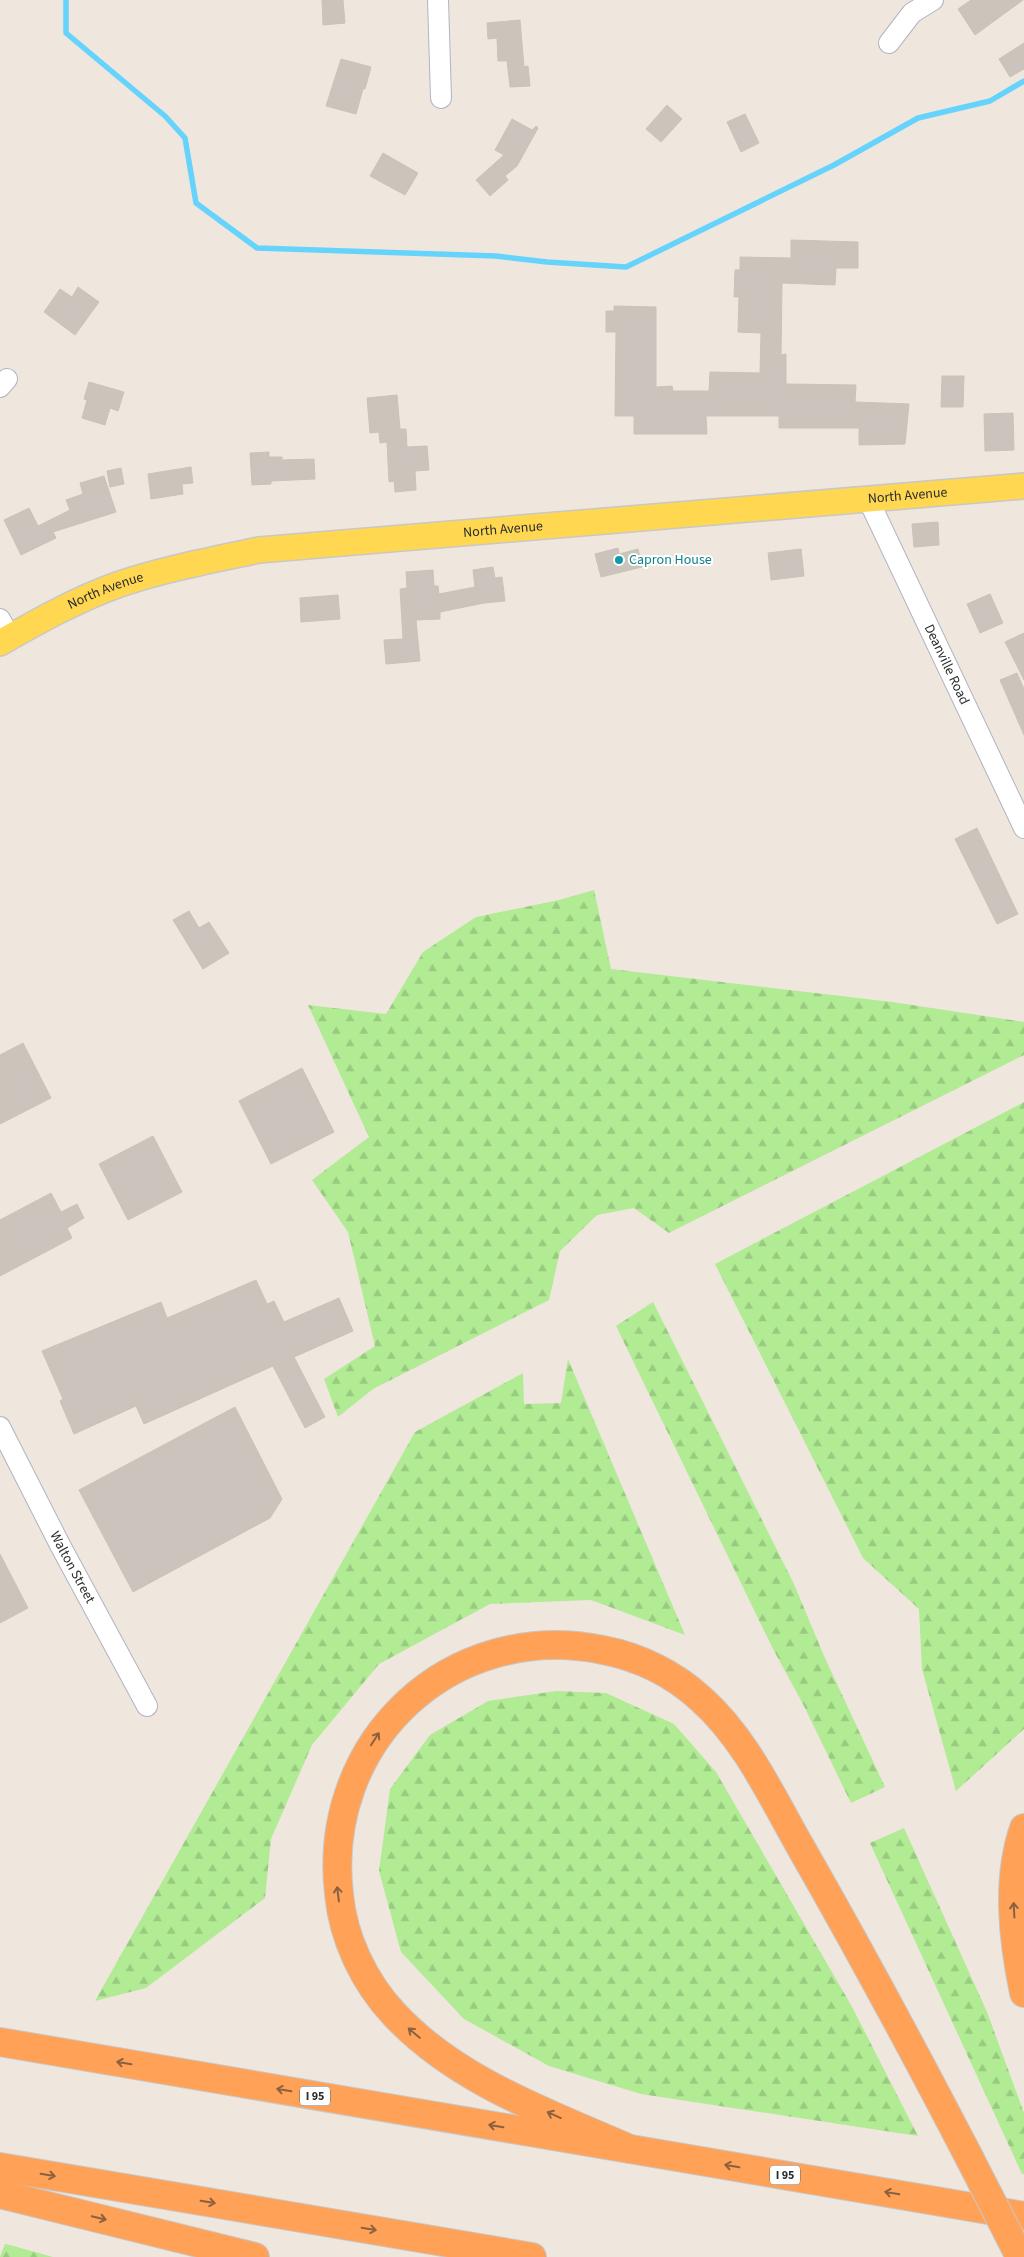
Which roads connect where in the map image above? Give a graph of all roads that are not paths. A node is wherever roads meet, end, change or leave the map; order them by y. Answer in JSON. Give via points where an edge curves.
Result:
{"nodes":[{"id":1,"x":438,"y":0,"type":"edge"},
{"id":2,"x":933,"y":0,"type":"edge"},
{"id":3,"x":889,"y":43,"type":"dead end"},
{"id":4,"x":441,"y":98,"type":"dead end"},
{"id":5,"x":1024,"y":486,"type":"edge"},
{"id":6,"x":869,"y":501,"type":"junction"},
{"id":7,"x":3,"y":633,"type":"edge"},
{"id":8,"x":1024,"y":828,"type":"edge"},
{"id":9,"x":0,"y":1427,"type":"edge"},
{"id":10,"x":147,"y":1706,"type":"dead end"},
{"id":11,"x":1024,"y":1828,"type":"edge"},
{"id":12,"x":1024,"y":1994,"type":"edge"},
{"id":13,"x":0,"y":2042,"type":"edge"},
{"id":14,"x":630,"y":2149,"type":"junction"},
{"id":15,"x":0,"y":2167,"type":"edge"},
{"id":16,"x":0,"y":2194,"type":"edge"},
{"id":17,"x":1024,"y":2216,"type":"edge"},
{"id":18,"x":255,"y":2257,"type":"edge"},
{"id":19,"x":532,"y":2257,"type":"edge"},
{"id":20,"x":1020,"y":2257,"type":"edge"}],
"edges":[{"from":1,"to":4,"type":"street"},
{"from":2,"to":3,"type":"street","via":[[912,13]]},
{"from":5,"to":6,"type":"main road","name":"North Avenue"},
{"from":6,"to":7,"type":"main road","name":"North Avenue","via":[[259,550],[189,564],[117,586]]},
{"from":6,"to":8,"type":"street","name":"Deanville Road"},
{"from":9,"to":10,"type":"street","name":"Walton Street"},
{"from":12,"to":11,"type":"highway","one_way":true,"via":[[1013,1888]]},
{"from":14,"to":13,"type":"highway","number":"I 95","one_way":true},
{"from":17,"to":14,"type":"highway","number":"I 95","one_way":true},
{"from":14,"to":20,"type":"highway","one_way":true,"bridge":true,"via":[[504,2093],[430,2046],[392,2013],[377,1993],[345,1926],[337,1878],[339,1828],[354,1777],[380,1731],[417,1694],[461,1666],[485,1656],[552,1644],[613,1652],[670,1676],[718,1716],[746,1753],[908,2040]]},
{"from":15,"to":19,"type":"highway","one_way":true},
{"from":16,"to":18,"type":"highway","one_way":true}]}
